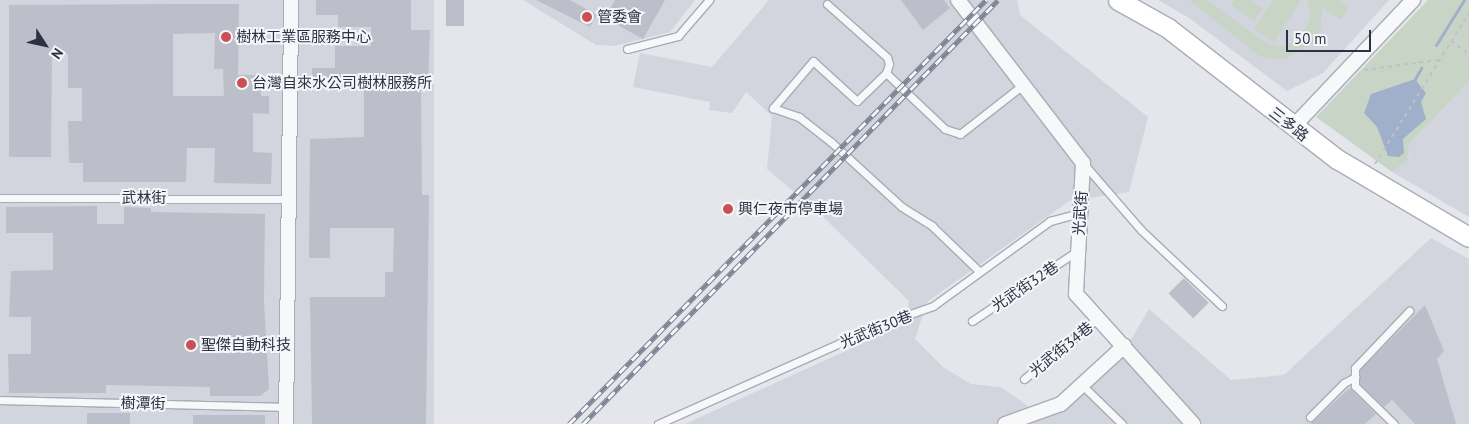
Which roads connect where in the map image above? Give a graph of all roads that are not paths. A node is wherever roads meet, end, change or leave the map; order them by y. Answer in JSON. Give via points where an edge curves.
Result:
{"nodes":[{"id":1,"x":291,"y":0,"type":"edge"},
{"id":2,"x":709,"y":0,"type":"edge"},
{"id":3,"x":958,"y":0,"type":"edge"},
{"id":4,"x":1118,"y":0,"type":"edge"},
{"id":5,"x":1413,"y":0,"type":"edge"},
{"id":6,"x":828,"y":4,"type":"dead end"},
{"id":7,"x":627,"y":49,"type":"dead end"},
{"id":8,"x":886,"y":73,"type":"junction"},
{"id":9,"x":1024,"y":84,"type":"junction"},
{"id":10,"x":1293,"y":128,"type":"junction"},
{"id":11,"x":1083,"y":163,"type":"junction"},
{"id":12,"x":0,"y":198,"type":"edge"},
{"id":13,"x":289,"y":199,"type":"junction"},
{"id":14,"x":1079,"y":213,"type":"junction"},
{"id":15,"x":1469,"y":237,"type":"edge"},
{"id":16,"x":1077,"y":251,"type":"junction"},
{"id":17,"x":980,"y":272,"type":"junction"},
{"id":18,"x":1222,"y":306,"type":"dead end"},
{"id":19,"x":1409,"y":311,"type":"dead end"},
{"id":20,"x":1098,"y":318,"type":"junction"},
{"id":21,"x":972,"y":321,"type":"dead end"},
{"id":22,"x":1124,"y":346,"type":"junction"},
{"id":23,"x":1355,"y":377,"type":"junction"},
{"id":24,"x":1024,"y":379,"type":"dead end"},
{"id":25,"x":1082,"y":385,"type":"junction"},
{"id":26,"x":0,"y":400,"type":"edge"},
{"id":27,"x":286,"y":407,"type":"junction"},
{"id":28,"x":1310,"y":416,"type":"dead end"},
{"id":29,"x":286,"y":424,"type":"edge"},
{"id":30,"x":658,"y":424,"type":"edge"},
{"id":31,"x":1005,"y":424,"type":"edge"},
{"id":32,"x":1122,"y":424,"type":"edge"},
{"id":33,"x":1193,"y":424,"type":"edge"},
{"id":34,"x":1394,"y":424,"type":"edge"}],
"edges":[{"from":1,"to":13,"type":"street"},
{"from":2,"to":7,"type":"lane","via":[[678,36]]},
{"from":3,"to":9,"type":"street"},
{"from":4,"to":10,"type":"street","name":"三多路","via":[[1168,28]]},
{"from":5,"to":10,"type":"street"},
{"from":6,"to":8,"type":"lane","via":[[887,57],[890,64]]},
{"from":8,"to":9,"type":"lane","via":[[945,129],[960,134]]},
{"from":8,"to":17,"type":"lane","via":[[857,101],[813,61],[773,108],[799,117],[831,142],[902,207],[932,226]]},
{"from":9,"to":11,"type":"street"},
{"from":10,"to":15,"type":"street","name":"三多路","via":[[1337,159]]},
{"from":11,"to":14,"type":"street","name":"光武街"},
{"from":11,"to":18,"type":"lane","via":[[1141,230]]},
{"from":12,"to":13,"type":"lane","name":"武林街"},
{"from":13,"to":27,"type":"street"},
{"from":14,"to":16,"type":"street","name":"光武街"},
{"from":14,"to":17,"type":"lane","name":"光武街30巷","via":[[1050,221]]},
{"from":16,"to":20,"type":"street","name":"光武街","via":[[1076,294]]},
{"from":16,"to":21,"type":"lane","name":"光武街32巷"},
{"from":17,"to":30,"type":"lane","name":"光武街30巷","via":[[934,306],[885,323]]},
{"from":19,"to":23,"type":"lane","via":[[1355,368]]},
{"from":20,"to":22,"type":"street","name":"光武街"},
{"from":20,"to":24,"type":"lane","name":"光武街34巷"},
{"from":22,"to":25,"type":"street"},
{"from":22,"to":33,"type":"street","name":"光武街"},
{"from":23,"to":28,"type":"lane","via":[[1344,383]]},
{"from":23,"to":34,"type":"lane","via":[[1355,386]]},
{"from":25,"to":31,"type":"street","via":[[1061,404]]},
{"from":25,"to":32,"type":"lane"},
{"from":26,"to":27,"type":"lane","name":"樹潭街"},
{"from":27,"to":29,"type":"street"}]}
